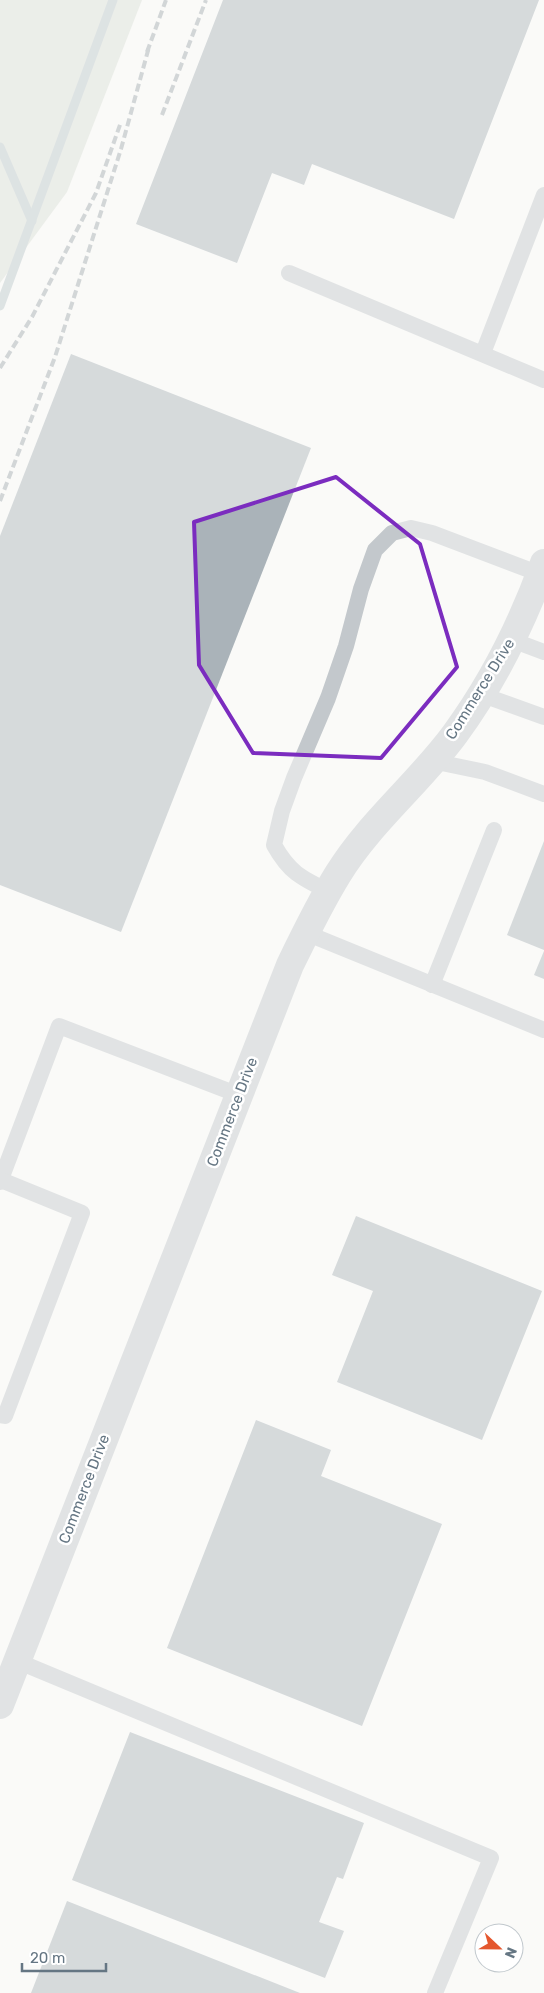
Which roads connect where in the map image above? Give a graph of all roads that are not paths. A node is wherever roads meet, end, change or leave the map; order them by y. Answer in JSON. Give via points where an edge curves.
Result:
{"nodes":[{"id":1,"x":544,"y":195,"type":"edge"},
{"id":2,"x":289,"y":273,"type":"dead end"},
{"id":3,"x":483,"y":353,"type":"junction"},
{"id":4,"x":544,"y":380,"type":"edge"},
{"id":5,"x":542,"y":569,"type":"edge"},
{"id":6,"x":512,"y":640,"type":"junction"},
{"id":7,"x":544,"y":652,"type":"edge"},
{"id":8,"x":480,"y":694,"type":"junction"},
{"id":9,"x":544,"y":718,"type":"edge"},
{"id":10,"x":432,"y":761,"type":"junction"},
{"id":11,"x":544,"y":794,"type":"edge"},
{"id":12,"x":494,"y":830,"type":"dead end"},
{"id":13,"x":328,"y":891,"type":"junction"},
{"id":14,"x":306,"y":933,"type":"junction"},
{"id":15,"x":432,"y":985,"type":"junction"},
{"id":16,"x":544,"y":1030,"type":"edge"},
{"id":17,"x":239,"y":1095,"type":"junction"},
{"id":18,"x":0,"y":1181,"type":"edge"},
{"id":19,"x":2,"y":1420,"type":"edge"},
{"id":20,"x":17,"y":1661,"type":"junction"},
{"id":21,"x":0,"y":1705,"type":"edge"},
{"id":22,"x":435,"y":1993,"type":"edge"}],
"edges":[{"from":1,"to":3,"type":"lane"},
{"from":2,"to":3,"type":"lane"},
{"from":3,"to":4,"type":"lane"},
{"from":5,"to":6,"type":"street","name":"Commerce Drive"},
{"from":5,"to":13,"type":"lane","via":[[411,528],[392,533],[374,550],[346,646],[282,811],[274,845],[283,862],[300,877]]},
{"from":6,"to":7,"type":"lane"},
{"from":6,"to":8,"type":"street","name":"Commerce Drive"},
{"from":8,"to":9,"type":"lane"},
{"from":8,"to":10,"type":"street","name":"Commerce Drive","via":[[454,735]]},
{"from":10,"to":11,"type":"lane","via":[[485,772]]},
{"from":10,"to":13,"type":"street","name":"Commerce Drive","via":[[374,825]]},
{"from":12,"to":15,"type":"lane"},
{"from":13,"to":14,"type":"street","name":"Commerce Drive"},
{"from":14,"to":15,"type":"lane"},
{"from":14,"to":17,"type":"street","name":"Commerce Drive","via":[[290,965]]},
{"from":15,"to":16,"type":"lane"},
{"from":17,"to":18,"type":"lane","via":[[59,1026]]},
{"from":17,"to":20,"type":"street","name":"Commerce Drive"},
{"from":18,"to":19,"type":"lane","via":[[82,1213]]},
{"from":20,"to":21,"type":"street","name":"Commerce Drive"},
{"from":20,"to":22,"type":"lane","via":[[492,1858]]}]}
